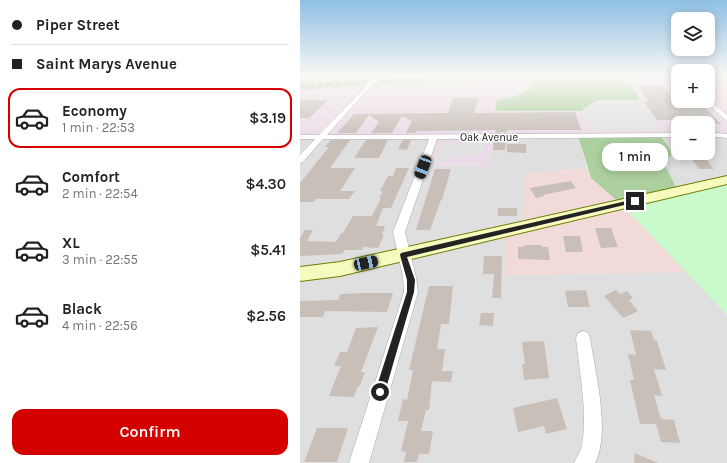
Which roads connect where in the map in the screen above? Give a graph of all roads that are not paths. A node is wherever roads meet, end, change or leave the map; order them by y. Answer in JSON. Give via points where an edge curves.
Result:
{"nodes":[{"id":1,"x":358,"y":97,"type":"edge"},
{"id":2,"x":714,"y":108,"type":"edge"},
{"id":3,"x":727,"y":120,"type":"edge"},
{"id":4,"x":671,"y":135,"type":"edge"},
{"id":5,"x":715,"y":135,"type":"edge"},
{"id":6,"x":727,"y":136,"type":"edge"},
{"id":7,"x":300,"y":137,"type":"edge"},
{"id":8,"x":320,"y":137,"type":"junction"},
{"id":9,"x":434,"y":137,"type":"junction"},
{"id":10,"x":300,"y":160,"type":"edge"},
{"id":11,"x":727,"y":180,"type":"edge"},
{"id":12,"x":403,"y":255,"type":"junction"},
{"id":13,"x":300,"y":274,"type":"edge"},
{"id":14,"x":583,"y":338,"type":"dead end"},
{"id":15,"x":359,"y":463,"type":"edge"},
{"id":16,"x":584,"y":463,"type":"edge"}],
"edges":[{"from":1,"to":8,"type":"street","bridge":true},
{"from":2,"to":3,"type":"street"},
{"from":4,"to":9,"type":"street","name":"Oak Avenue"},
{"from":5,"to":6,"type":"street"},
{"from":7,"to":8,"type":"street","name":"Oak Avenue"},
{"from":8,"to":9,"type":"street","name":"Oak Avenue"},
{"from":8,"to":10,"type":"street"},
{"from":9,"to":12,"type":"street","via":[[399,232],[399,244]]},
{"from":11,"to":12,"type":"main road"},
{"from":12,"to":13,"type":"main road","via":[[340,269]]},
{"from":12,"to":15,"type":"street","via":[[411,280],[410,292]]},
{"from":14,"to":16,"type":"street","via":[[594,429],[588,459]]}]}
